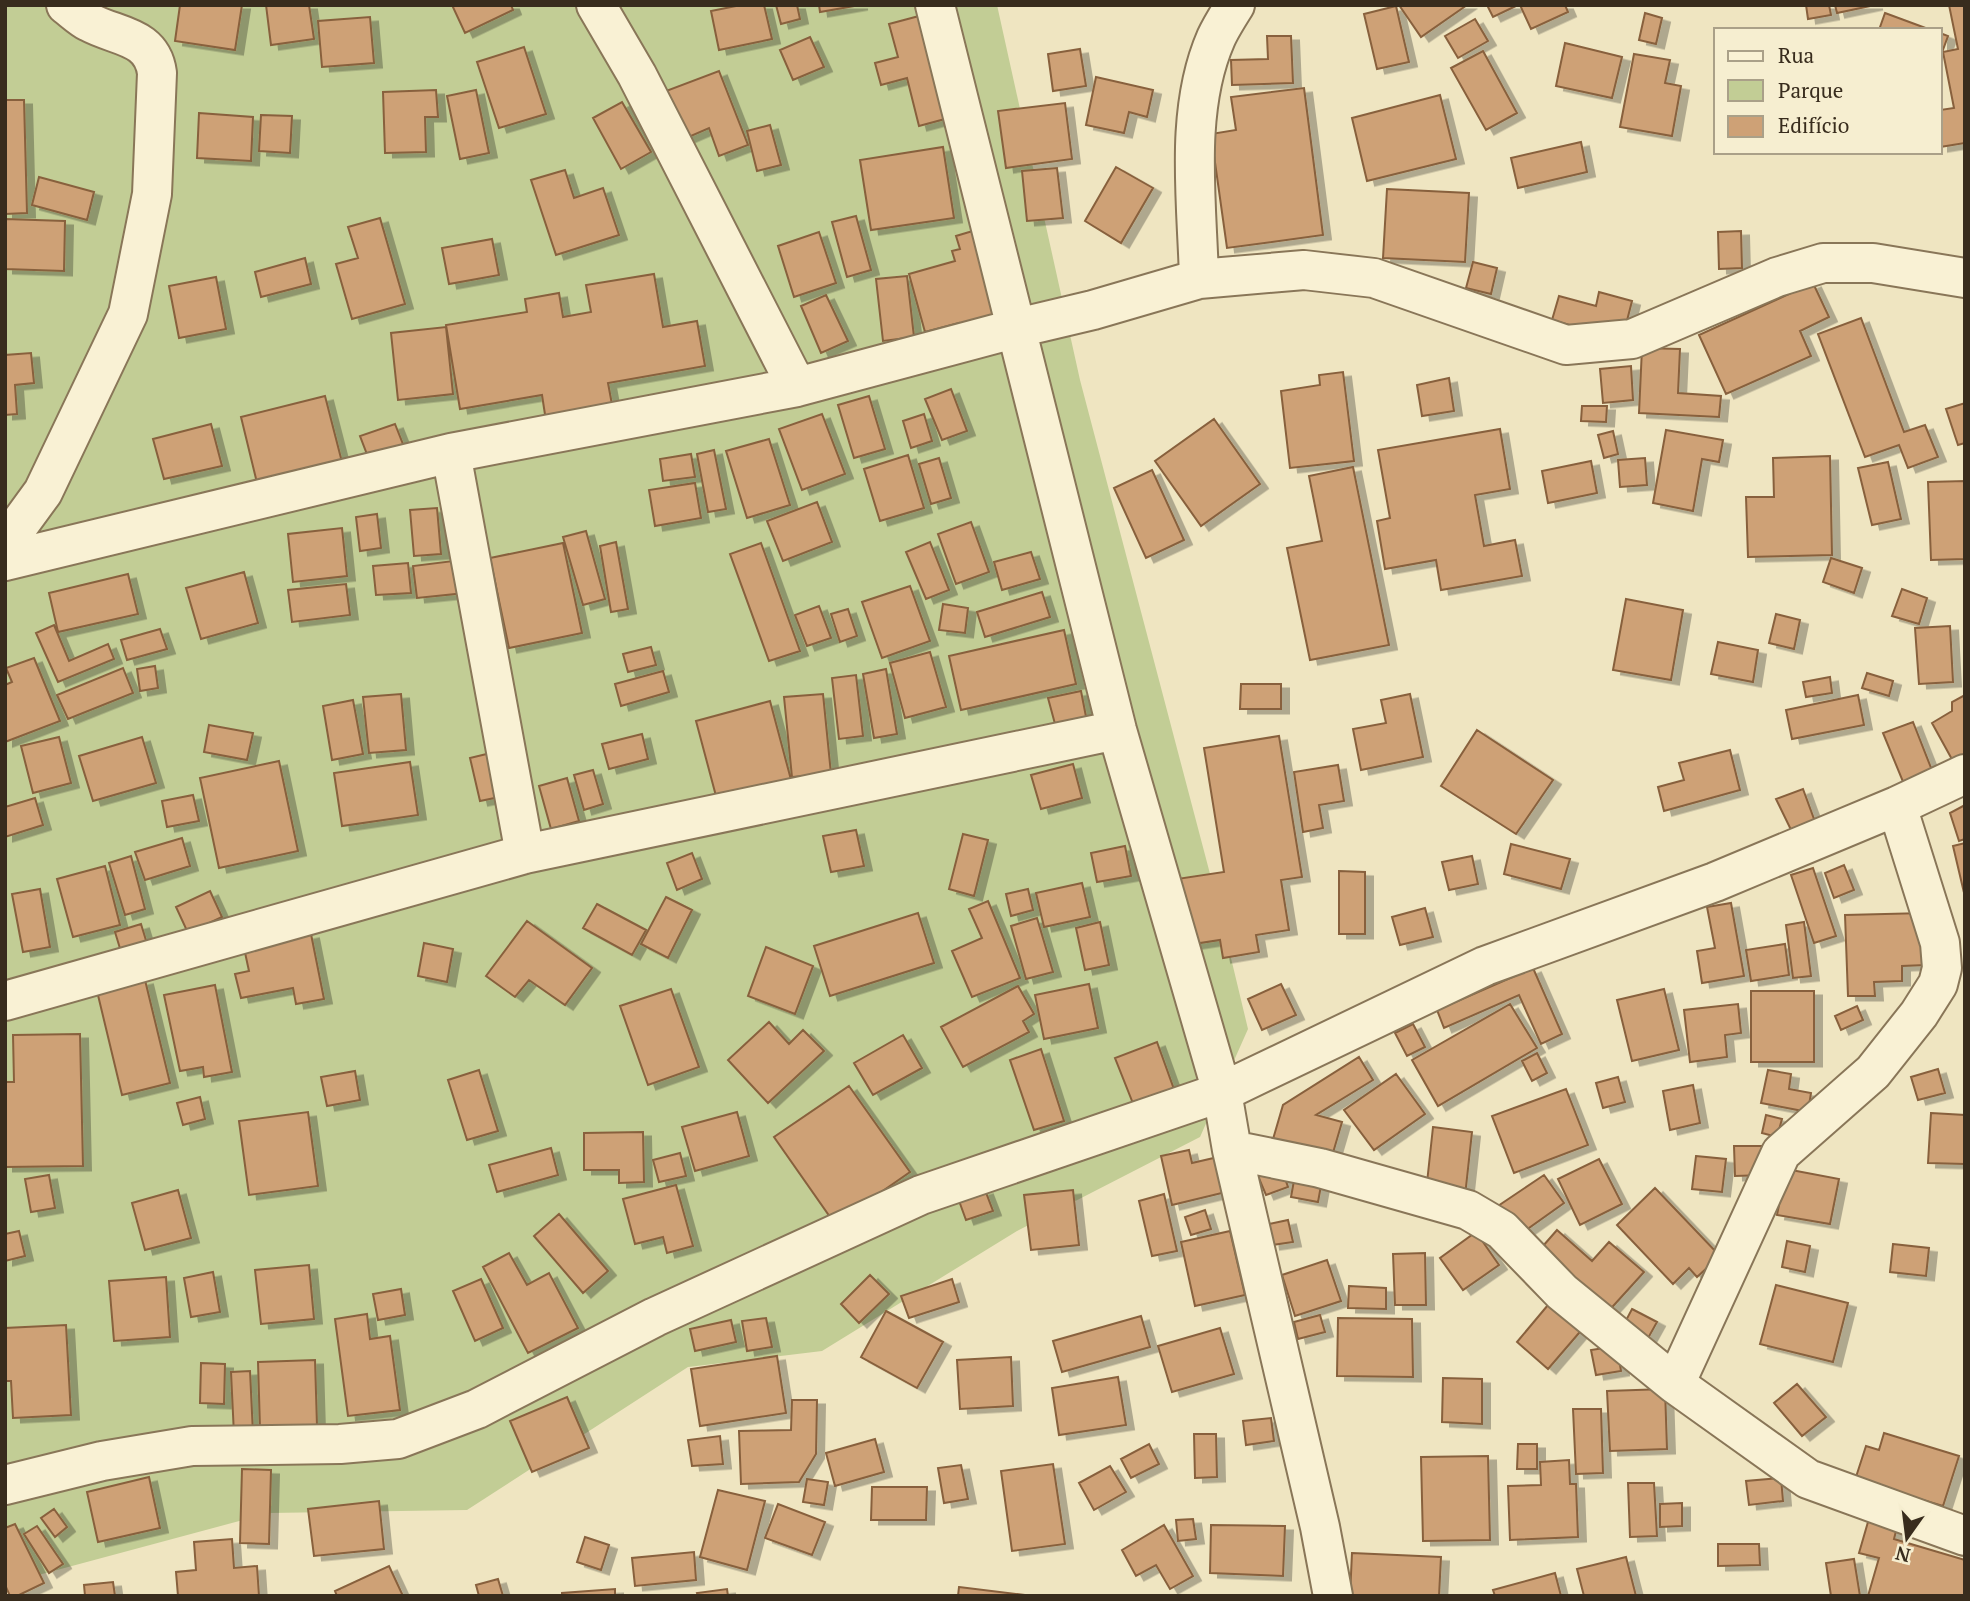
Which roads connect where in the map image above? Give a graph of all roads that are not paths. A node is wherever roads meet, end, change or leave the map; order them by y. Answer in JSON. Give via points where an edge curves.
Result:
{"nodes":[{"id":1,"x":66,"y":5,"type":"edge"},
{"id":2,"x":596,"y":5,"type":"edge"},
{"id":3,"x":935,"y":5,"type":"edge"},
{"id":4,"x":1234,"y":5,"type":"edge"},
{"id":5,"x":1965,"y":278,"type":"edge"},
{"id":6,"x":1199,"y":279,"type":"junction"},
{"id":7,"x":1017,"y":328,"type":"junction"},
{"id":8,"x":797,"y":387,"type":"junction"},
{"id":9,"x":452,"y":453,"type":"junction"},
{"id":10,"x":5,"y":544,"type":"edge"},
{"id":11,"x":5,"y":561,"type":"edge"},
{"id":12,"x":1117,"y":730,"type":"junction"},
{"id":13,"x":1965,"y":774,"type":"edge"},
{"id":14,"x":1897,"y":806,"type":"junction"},
{"id":15,"x":526,"y":854,"type":"junction"},
{"id":16,"x":5,"y":1001,"type":"edge"},
{"id":17,"x":1222,"y":1092,"type":"junction"},
{"id":18,"x":1233,"y":1150,"type":"junction"},
{"id":19,"x":1675,"y":1384,"type":"junction"},
{"id":20,"x":5,"y":1485,"type":"edge"},
{"id":21,"x":1965,"y":1536,"type":"edge"},
{"id":22,"x":1333,"y":1596,"type":"edge"}],
"edges":[{"from":1,"to":10,"type":"street","via":[[91,23],[135,40],[156,61],[152,194],[128,314],[43,492]]},
{"from":2,"to":8,"type":"street","via":[[637,75]]},
{"from":3,"to":7,"type":"street"},
{"from":4,"to":6,"type":"street","via":[[1216,38],[1199,93],[1195,152]]},
{"from":5,"to":6,"type":"street","via":[[1873,263],[1823,263],[1777,277],[1632,340],[1566,345],[1374,278],[1304,270]]},
{"from":6,"to":7,"type":"street"},
{"from":7,"to":8,"type":"street"},
{"from":7,"to":12,"type":"street"},
{"from":8,"to":9,"type":"street"},
{"from":9,"to":11,"type":"street"},
{"from":9,"to":15,"type":"street"},
{"from":12,"to":15,"type":"street"},
{"from":12,"to":17,"type":"street"},
{"from":13,"to":14,"type":"street"},
{"from":14,"to":17,"type":"street","via":[[1715,882],[1485,966]]},
{"from":14,"to":19,"type":"street","via":[[1940,943],[1938,984],[1873,1072],[1781,1153]]},
{"from":15,"to":16,"type":"street"},
{"from":17,"to":18,"type":"street"},
{"from":17,"to":20,"type":"street","via":[[920,1195],[655,1317],[477,1409],[398,1439],[192,1446],[102,1461]]},
{"from":18,"to":19,"type":"street","via":[[1320,1168],[1468,1210],[1502,1230],[1562,1292]]},
{"from":18,"to":22,"type":"street"},
{"from":19,"to":21,"type":"street","via":[[1808,1479]]}]}
